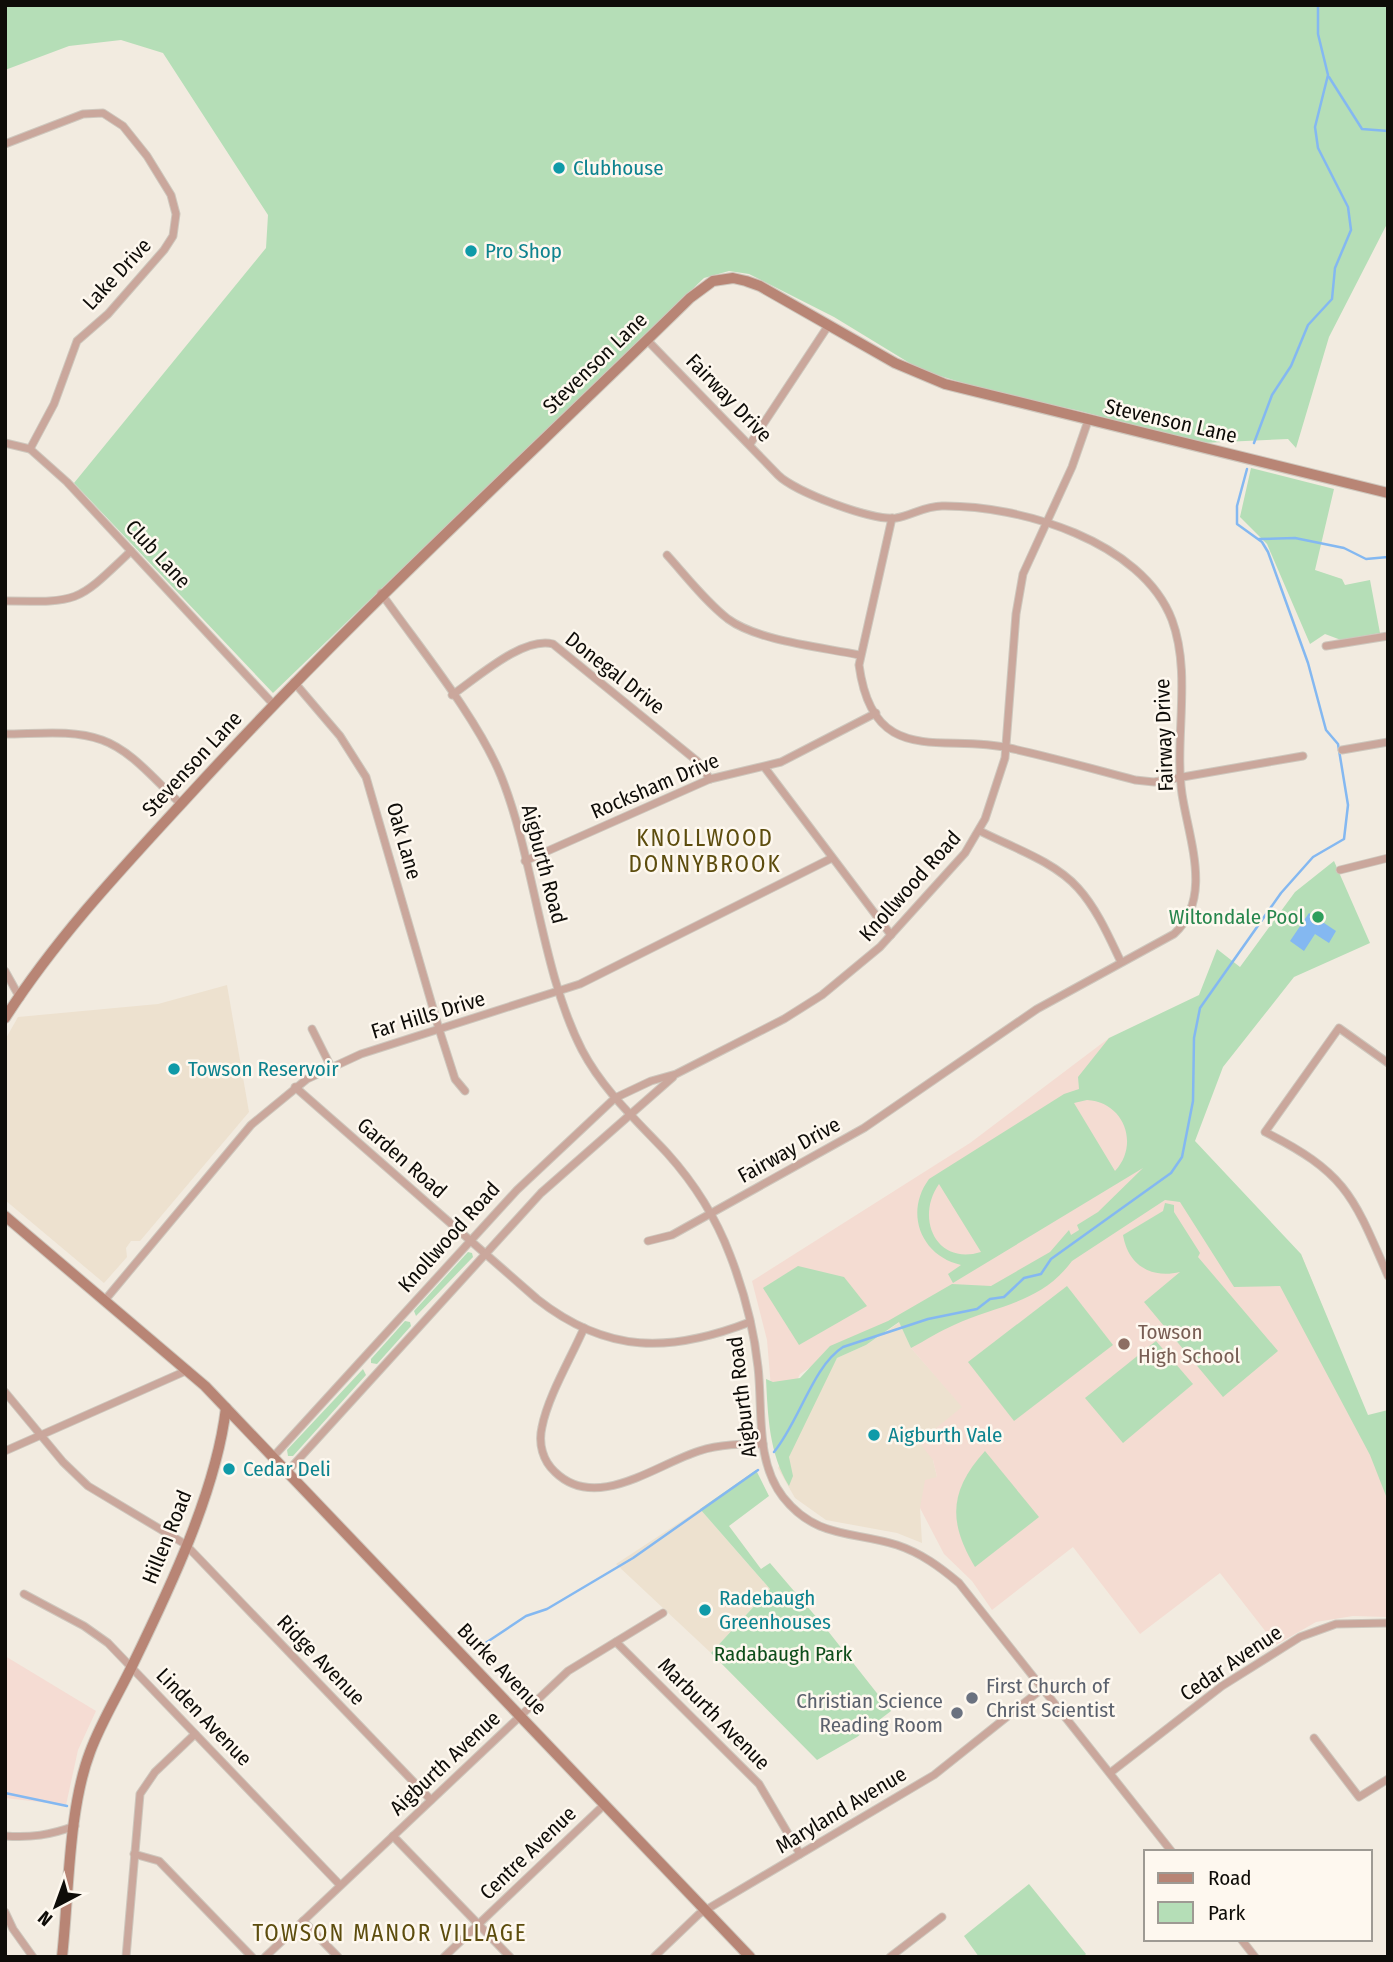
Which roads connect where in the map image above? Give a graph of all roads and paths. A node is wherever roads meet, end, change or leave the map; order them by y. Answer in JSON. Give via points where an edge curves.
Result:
{"nodes":[{"id":1,"x":5,"y":144,"type":"edge"},
{"id":2,"x":828,"y":326,"type":"junction"},
{"id":3,"x":648,"y":340,"type":"junction"},
{"id":4,"x":1088,"y":421,"type":"junction"},
{"id":5,"x":5,"y":443,"type":"edge"},
{"id":6,"x":750,"y":444,"type":"junction"},
{"id":7,"x":30,"y":449,"type":"junction"},
{"id":8,"x":1387,"y":491,"type":"edge"},
{"id":9,"x":891,"y":518,"type":"junction"},
{"id":10,"x":1045,"y":524,"type":"junction"},
{"id":11,"x":131,"y":551,"type":"junction"},
{"id":12,"x":667,"y":555,"type":"dead end"},
{"id":13,"x":382,"y":593,"type":"junction"},
{"id":14,"x":5,"y":601,"type":"edge"},
{"id":15,"x":1388,"y":636,"type":"edge"},
{"id":16,"x":1326,"y":646,"type":"dead end"},
{"id":17,"x":859,"y":655,"type":"junction"},
{"id":18,"x":294,"y":682,"type":"junction"},
{"id":19,"x":452,"y":695,"type":"junction"},
{"id":20,"x":274,"y":705,"type":"junction"},
{"id":21,"x":876,"y":713,"type":"junction"},
{"id":22,"x":5,"y":734,"type":"edge"},
{"id":23,"x":1388,"y":742,"type":"edge"},
{"id":24,"x":1007,"y":747,"type":"junction"},
{"id":25,"x":1342,"y":750,"type":"dead end"},
{"id":26,"x":1303,"y":755,"type":"dead end"},
{"id":27,"x":765,"y":768,"type":"junction"},
{"id":28,"x":1180,"y":777,"type":"junction"},
{"id":29,"x":710,"y":779,"type":"junction"},
{"id":30,"x":181,"y":804,"type":"junction"},
{"id":31,"x":980,"y":831,"type":"junction"},
{"id":32,"x":832,"y":858,"type":"junction"},
{"id":33,"x":1388,"y":858,"type":"edge"},
{"id":34,"x":525,"y":861,"type":"junction"},
{"id":35,"x":1340,"y":870,"type":"dead end"},
{"id":36,"x":891,"y":935,"type":"junction"},
{"id":37,"x":1121,"y":962,"type":"junction"},
{"id":38,"x":5,"y":971,"type":"edge"},
{"id":39,"x":561,"y":992,"type":"junction"},
{"id":40,"x":20,"y":999,"type":"junction"},
{"id":41,"x":5,"y":1018,"type":"edge"},
{"id":42,"x":5,"y":1029,"type":"edge"},
{"id":43,"x":312,"y":1029,"type":"dead end"},
{"id":44,"x":439,"y":1029,"type":"junction"},
{"id":45,"x":1388,"y":1063,"type":"edge"},
{"id":46,"x":331,"y":1067,"type":"junction"},
{"id":47,"x":676,"y":1074,"type":"junction"},
{"id":48,"x":295,"y":1087,"type":"junction"},
{"id":49,"x":465,"y":1091,"type":"dead end"},
{"id":50,"x":615,"y":1098,"type":"junction"},
{"id":51,"x":629,"y":1114,"type":"junction"},
{"id":52,"x":710,"y":1213,"type":"junction"},
{"id":53,"x":5,"y":1216,"type":"edge"},
{"id":54,"x":470,"y":1240,"type":"junction"},
{"id":55,"x":648,"y":1241,"type":"dead end"},
{"id":56,"x":485,"y":1254,"type":"junction"},
{"id":57,"x":1388,"y":1276,"type":"edge"},
{"id":58,"x":105,"y":1300,"type":"junction"},
{"id":59,"x":750,"y":1322,"type":"junction"},
{"id":60,"x":584,"y":1328,"type":"junction"},
{"id":61,"x":188,"y":1370,"type":"junction"},
{"id":62,"x":5,"y":1391,"type":"edge"},
{"id":63,"x":226,"y":1408,"type":"junction"},
{"id":64,"x":42,"y":1436,"type":"junction"},
{"id":65,"x":763,"y":1444,"type":"junction"},
{"id":66,"x":5,"y":1451,"type":"edge"},
{"id":67,"x":273,"y":1457,"type":"junction"},
{"id":68,"x":287,"y":1472,"type":"junction"},
{"id":69,"x":185,"y":1544,"type":"junction"},
{"id":70,"x":24,"y":1594,"type":"dead end"},
{"id":71,"x":663,"y":1613,"type":"dead end"},
{"id":72,"x":1388,"y":1623,"type":"edge"},
{"id":73,"x":616,"y":1642,"type":"junction"},
{"id":74,"x":132,"y":1667,"type":"junction"},
{"id":75,"x":1043,"y":1688,"type":"junction"},
{"id":76,"x":520,"y":1716,"type":"junction"},
{"id":77,"x":195,"y":1734,"type":"junction"},
{"id":78,"x":1314,"y":1738,"type":"dead end"},
{"id":79,"x":1110,"y":1773,"type":"junction"},
{"id":80,"x":1388,"y":1779,"type":"edge"},
{"id":81,"x":431,"y":1800,"type":"junction"},
{"id":82,"x":605,"y":1804,"type":"junction"},
{"id":83,"x":75,"y":1826,"type":"junction"},
{"id":84,"x":5,"y":1836,"type":"edge"},
{"id":85,"x":393,"y":1836,"type":"junction"},
{"id":86,"x":1170,"y":1850,"type":"edge"},
{"id":87,"x":134,"y":1854,"type":"junction"},
{"id":88,"x":800,"y":1854,"type":"junction"},
{"id":89,"x":340,"y":1885,"type":"junction"},
{"id":90,"x":706,"y":1910,"type":"junction"},
{"id":91,"x":5,"y":1912,"type":"edge"},
{"id":92,"x":942,"y":1917,"type":"dead end"},
{"id":93,"x":303,"y":1921,"type":"junction"},
{"id":94,"x":478,"y":1924,"type":"junction"},
{"id":95,"x":1243,"y":1941,"type":"edge"},
{"id":96,"x":33,"y":1957,"type":"edge"},
{"id":97,"x":62,"y":1957,"type":"edge"},
{"id":98,"x":126,"y":1957,"type":"edge"},
{"id":99,"x":253,"y":1957,"type":"edge"},
{"id":100,"x":265,"y":1957,"type":"edge"},
{"id":101,"x":338,"y":1957,"type":"edge"},
{"id":102,"x":444,"y":1957,"type":"edge"},
{"id":103,"x":510,"y":1957,"type":"edge"},
{"id":104,"x":654,"y":1957,"type":"edge"},
{"id":105,"x":750,"y":1957,"type":"edge"},
{"id":106,"x":890,"y":1957,"type":"edge"},
{"id":107,"x":1255,"y":1957,"type":"edge"}],
"edges":[{"from":1,"to":7,"type":"street","name":"Lake Drive","via":[[83,114],[103,113],[123,125],[147,156],[171,195],[176,214],[173,236],[164,250],[108,314],[77,341],[54,404]]},
{"from":2,"to":3,"type":"street","name":"Stevenson Lane","via":[[760,286],[722,278],[702,288]]},
{"from":2,"to":4,"type":"street","name":"Stevenson Lane","via":[[928,378]]},
{"from":2,"to":6,"type":"street"},
{"from":3,"to":6,"type":"street","name":"Fairway Drive"},
{"from":3,"to":13,"type":"street","name":"Stevenson Lane"},
{"from":4,"to":8,"type":"street","name":"Stevenson Lane"},
{"from":4,"to":10,"type":"street","name":"Knollwood Road"},
{"from":5,"to":7,"type":"street","name":"Club Lane"},
{"from":6,"to":9,"type":"street","name":"Fairway Drive","via":[[798,490]]},
{"from":7,"to":11,"type":"street","name":"Club Lane"},
{"from":9,"to":10,"type":"street","name":"Fairway Drive","via":[[941,506],[989,510]]},
{"from":9,"to":17,"type":"street"},
{"from":10,"to":24,"type":"street","name":"Knollwood Road","via":[[1027,562],[1018,597]]},
{"from":10,"to":28,"type":"street","name":"Fairway Drive","via":[[1129,561],[1165,603],[1179,646]]},
{"from":11,"to":14,"type":"street","via":[[91,590],[76,598]]},
{"from":11,"to":20,"type":"street","name":"Club Lane"},
{"from":12,"to":17,"type":"street","via":[[736,624],[777,638]]},
{"from":13,"to":18,"type":"street","name":"Stevenson Lane"},
{"from":13,"to":19,"type":"street","name":"Aigburth Road"},
{"from":15,"to":16,"type":"street"},
{"from":17,"to":21,"type":"street","via":[[864,688]]},
{"from":18,"to":20,"type":"street","name":"Stevenson Lane"},
{"from":18,"to":44,"type":"street","name":"Oak Lane","via":[[345,743],[370,787]]},
{"from":19,"to":29,"type":"street","name":"Donegal Drive","via":[[524,646],[543,641],[553,644],[697,761]]},
{"from":19,"to":34,"type":"street","name":"Aigburth Road","via":[[500,775]]},
{"from":20,"to":30,"type":"street","name":"Stevenson Lane"},
{"from":21,"to":24,"type":"street","via":[[895,732],[916,742]]},
{"from":21,"to":27,"type":"street","name":"Rocksham Drive"},
{"from":22,"to":30,"type":"street","via":[[77,734],[103,740],[125,752]]},
{"from":23,"to":25,"type":"street"},
{"from":24,"to":28,"type":"street","via":[[1135,780]]},
{"from":24,"to":31,"type":"street","name":"Knollwood Road","via":[[1002,774]]},
{"from":26,"to":28,"type":"street"},
{"from":27,"to":29,"type":"street","name":"Rocksham Drive"},
{"from":27,"to":32,"type":"street"},
{"from":28,"to":37,"type":"street","name":"Fairway Drive","via":[[1196,871],[1195,904],[1174,934]]},
{"from":29,"to":34,"type":"street","name":"Rocksham Drive"},
{"from":30,"to":40,"type":"street","name":"Stevenson Lane","via":[[53,946]]},
{"from":31,"to":36,"type":"street","name":"Knollwood Road"},
{"from":31,"to":37,"type":"street","via":[[1054,869],[1076,886]]},
{"from":32,"to":36,"type":"street"},
{"from":32,"to":39,"type":"street","name":"Far Hills Drive"},
{"from":33,"to":35,"type":"street"},
{"from":34,"to":39,"type":"street","name":"Aigburth Road"},
{"from":36,"to":47,"type":"street","name":"Knollwood Road","via":[[858,967],[802,1008]]},
{"from":37,"to":52,"type":"street","name":"Fairway Drive","via":[[1037,1009],[873,1122]]},
{"from":38,"to":40,"type":"street"},
{"from":39,"to":44,"type":"street","name":"Far Hills Drive"},
{"from":39,"to":50,"type":"street","name":"Aigburth Road","via":[[581,1047]]},
{"from":40,"to":41,"type":"street","name":"Stevenson Lane"},
{"from":40,"to":42,"type":"street","name":"Stevenson Lane"},
{"from":43,"to":46,"type":"street"},
{"from":44,"to":46,"type":"street","name":"Far Hills Drive"},
{"from":44,"to":49,"type":"street","name":"Oak Lane","via":[[455,1079]]},
{"from":45,"to":57,"type":"street","via":[[1339,1028],[1265,1132],[1339,1179],[1361,1214]]},
{"from":46,"to":48,"type":"street","name":"Far Hills Drive"},
{"from":47,"to":50,"type":"street","name":"Knollwood Road"},
{"from":47,"to":51,"type":"street","name":"Knollwood Road"},
{"from":48,"to":54,"type":"street","name":"Garden Road"},
{"from":48,"to":58,"type":"street","name":"Far Hills Drive","via":[[251,1125]]},
{"from":50,"to":51,"type":"street","name":"Aigburth Road"},
{"from":50,"to":54,"type":"street","name":"Knollwood Road","via":[[536,1170]]},
{"from":51,"to":52,"type":"street","name":"Aigburth Road","via":[[688,1178]]},
{"from":51,"to":56,"type":"street","name":"Knollwood Road","via":[[541,1193]]},
{"from":52,"to":55,"type":"street","name":"Fairway Drive","via":[[672,1235]]},
{"from":52,"to":59,"type":"street","name":"Aigburth Road","via":[[732,1258]]},
{"from":53,"to":58,"type":"street"},
{"from":54,"to":56,"type":"street","name":"Garden Road"},
{"from":54,"to":67,"type":"street","name":"Knollwood Road"},
{"from":56,"to":60,"type":"street","name":"Garden Road","via":[[548,1308]]},
{"from":56,"to":68,"type":"street","name":"Knollwood Road"},
{"from":58,"to":61,"type":"street"},
{"from":59,"to":60,"type":"street","name":"Garden Road","via":[[708,1338],[670,1344],[629,1342]]},
{"from":59,"to":65,"type":"street","name":"Aigburth Road"},
{"from":60,"to":65,"type":"street","via":[[542,1427],[546,1461],[568,1483],[601,1488],[698,1451]]},
{"from":61,"to":63,"type":"street"},
{"from":61,"to":64,"type":"street"},
{"from":62,"to":64,"type":"street","name":"Ridge Avenue"},
{"from":63,"to":67,"type":"street","name":"Burke Avenue"},
{"from":63,"to":69,"type":"street","name":"Hillen Road","via":[[217,1461]]},
{"from":64,"to":66,"type":"street"},
{"from":64,"to":69,"type":"street","name":"Ridge Avenue","via":[[88,1486]]},
{"from":65,"to":75,"type":"street","name":"Aigburth Road","via":[[776,1486],[799,1513],[826,1530],[898,1546],[934,1563],[974,1600]]},
{"from":67,"to":68,"type":"street","name":"Burke Avenue"},
{"from":68,"to":76,"type":"street","name":"Burke Avenue"},
{"from":69,"to":74,"type":"street","name":"Hillen Road"},
{"from":69,"to":81,"type":"street","name":"Ridge Avenue"},
{"from":70,"to":74,"type":"street","name":"Linden Avenue","via":[[91,1630]]},
{"from":71,"to":73,"type":"street","name":"Aigburth Avenue"},
{"from":72,"to":79,"type":"street","name":"Cedar Avenue","via":[[1336,1624],[1306,1634],[1222,1686]]},
{"from":73,"to":76,"type":"street","name":"Aigburth Avenue","via":[[568,1671]]},
{"from":73,"to":88,"type":"street","name":"Marburth Avenue","via":[[759,1784]]},
{"from":74,"to":77,"type":"street","name":"Linden Avenue"},
{"from":74,"to":83,"type":"street","name":"Hillen Road","via":[[90,1753]]},
{"from":75,"to":79,"type":"street","name":"Aigburth Road"},
{"from":75,"to":88,"type":"street","name":"Maryland Avenue","via":[[934,1775]]},
{"from":76,"to":81,"type":"street","name":"Aigburth Avenue"},
{"from":76,"to":82,"type":"street","name":"Burke Avenue"},
{"from":77,"to":87,"type":"street","via":[[142,1790]]},
{"from":77,"to":89,"type":"street","name":"Linden Avenue"},
{"from":78,"to":80,"type":"street","via":[[1359,1797]]},
{"from":79,"to":86,"type":"street","name":"Aigburth Road"},
{"from":81,"to":85,"type":"street","name":"Aigburth Avenue"},
{"from":82,"to":90,"type":"street","name":"Burke Avenue"},
{"from":82,"to":94,"type":"street","name":"Centre Avenue"},
{"from":83,"to":84,"type":"street","via":[[50,1835]]},
{"from":83,"to":97,"type":"street","name":"Hillen Road"},
{"from":85,"to":89,"type":"street","name":"Aigburth Avenue"},
{"from":85,"to":94,"type":"street"},
{"from":87,"to":98,"type":"street"},
{"from":87,"to":99,"type":"street","via":[[159,1861]]},
{"from":88,"to":90,"type":"street","name":"Maryland Avenue"},
{"from":89,"to":93,"type":"street","name":"Aigburth Avenue"},
{"from":90,"to":104,"type":"street","name":"Maryland Avenue"},
{"from":90,"to":105,"type":"street","name":"Burke Avenue"},
{"from":91,"to":96,"type":"street"},
{"from":92,"to":106,"type":"street"},
{"from":93,"to":100,"type":"street","name":"Aigburth Avenue"},
{"from":93,"to":101,"type":"street"},
{"from":94,"to":102,"type":"street","name":"Centre Avenue"},
{"from":94,"to":103,"type":"street"},
{"from":95,"to":107,"type":"street"}]}
